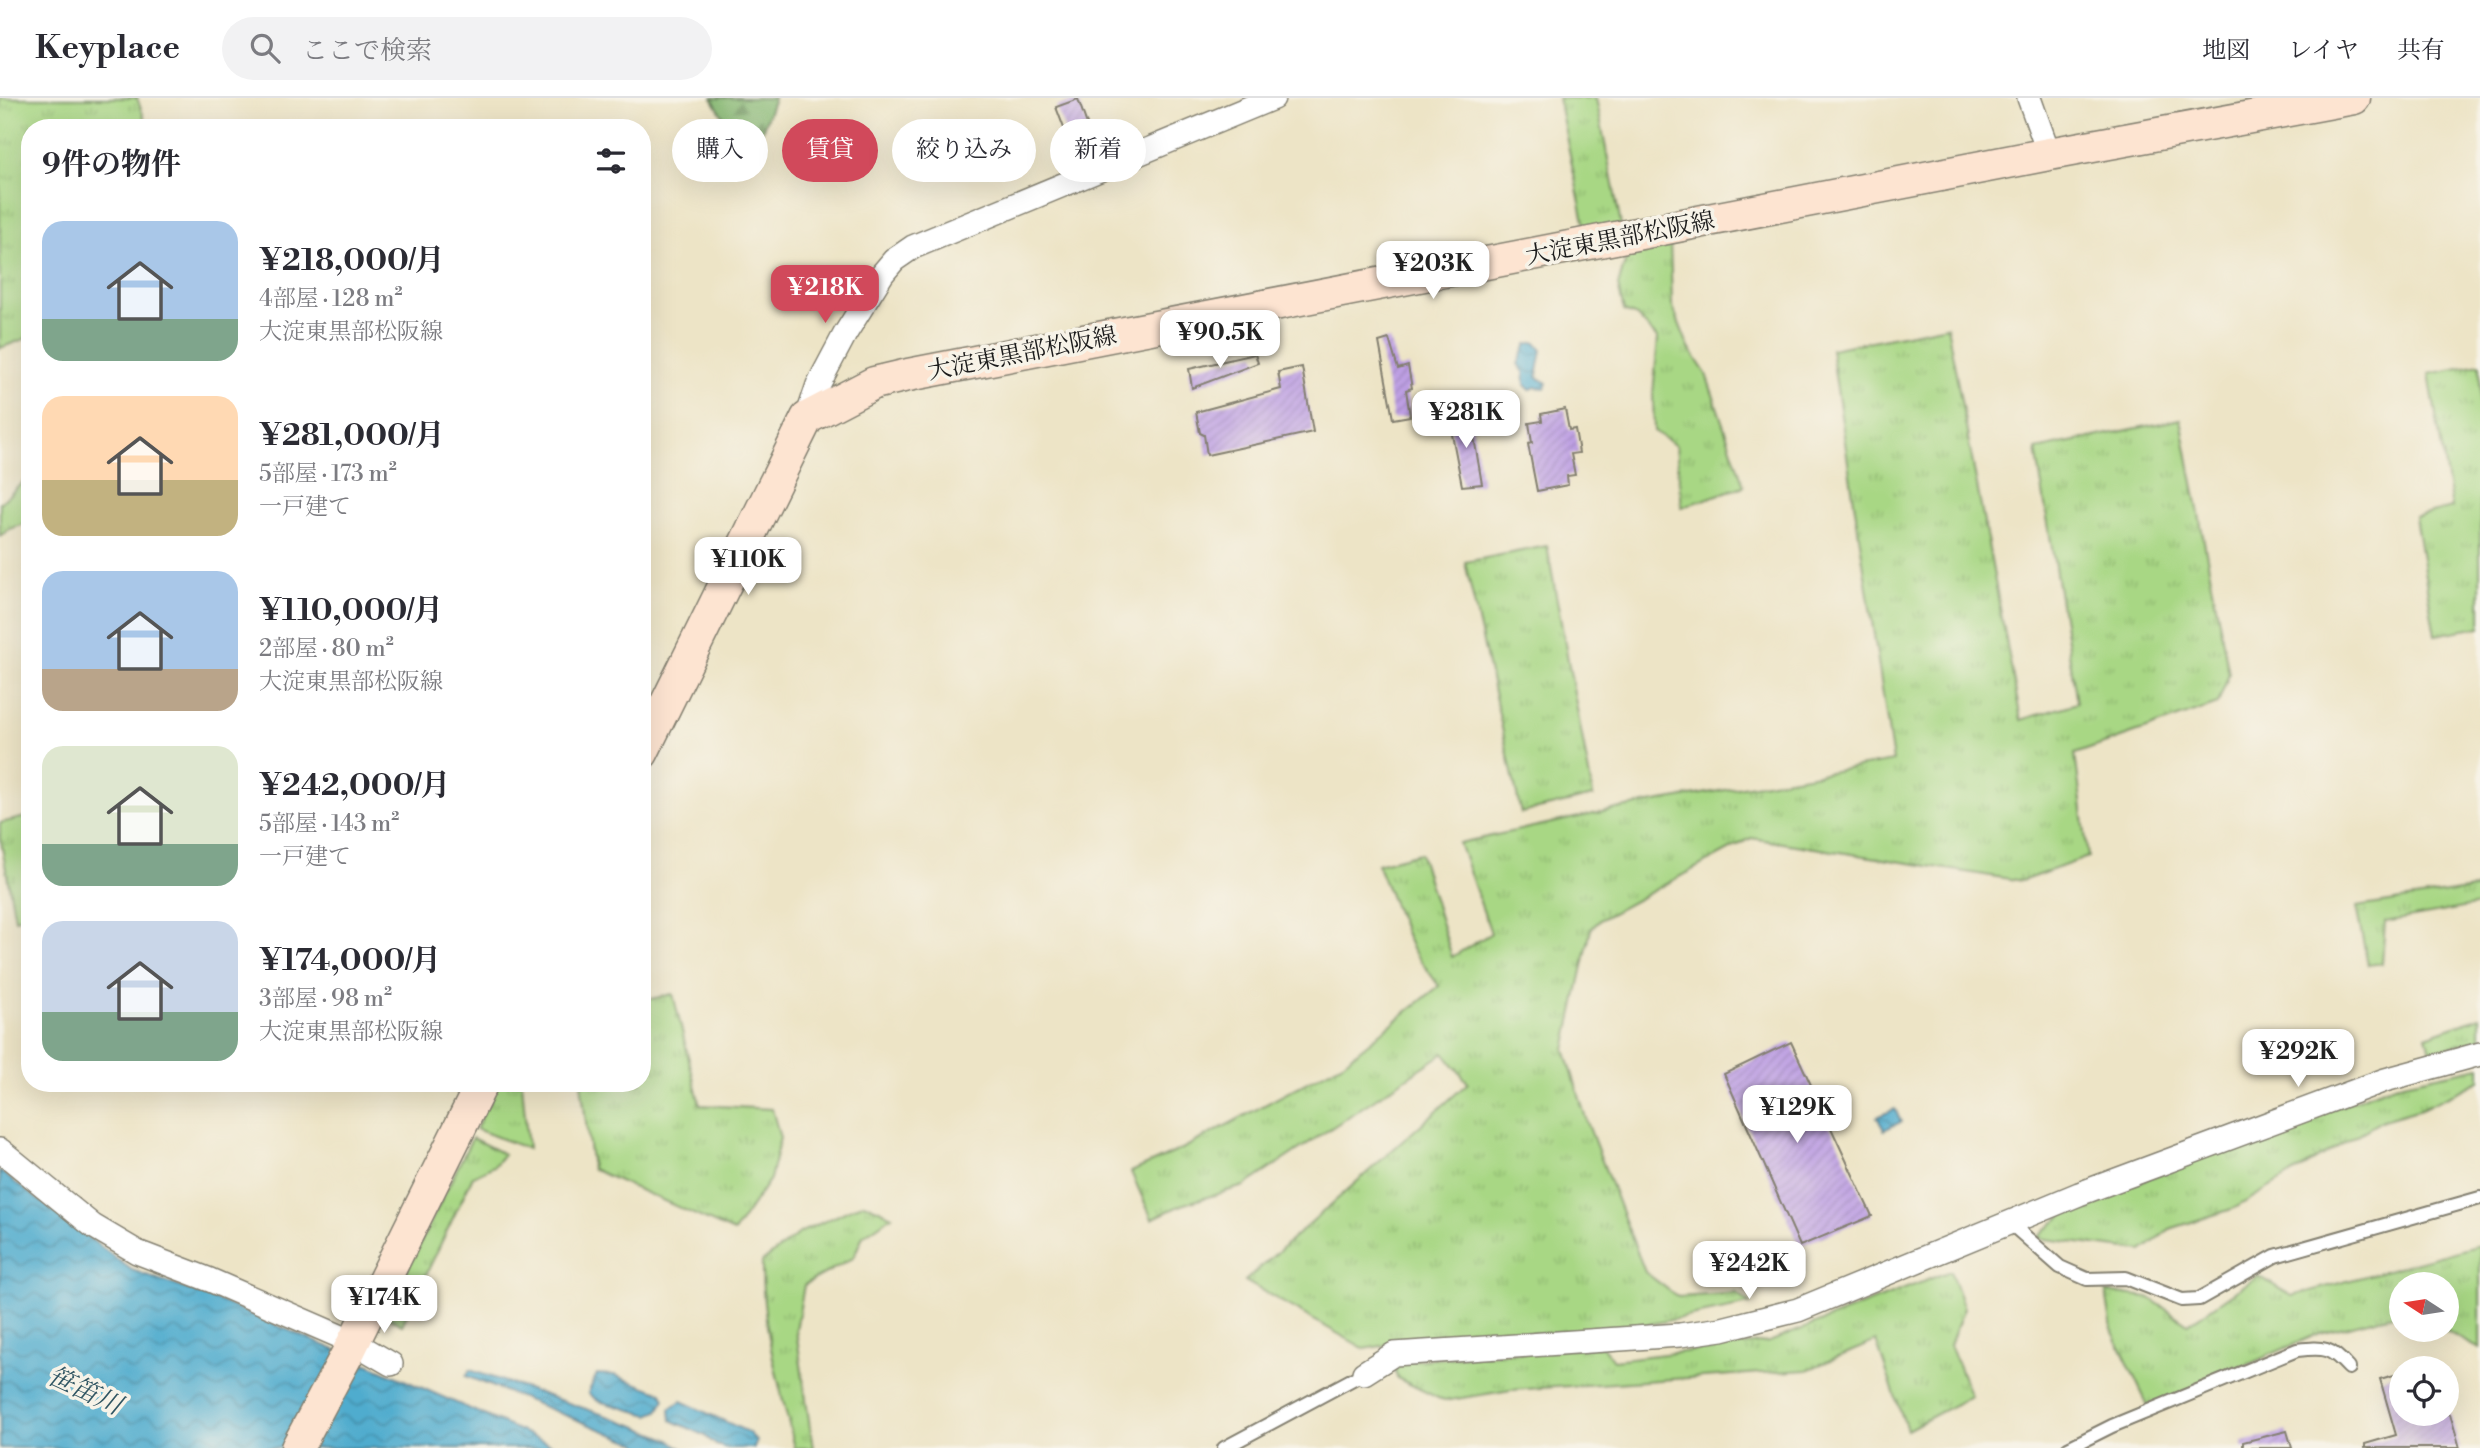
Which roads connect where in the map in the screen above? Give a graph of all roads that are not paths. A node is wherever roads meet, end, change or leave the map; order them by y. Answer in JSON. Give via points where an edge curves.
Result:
{"nodes":[{"id":1,"x":1273,"y":98,"type":"edge"},
{"id":2,"x":2029,"y":98,"type":"edge"},
{"id":3,"x":2354,"y":98,"type":"edge"},
{"id":4,"x":2049,"y":154,"type":"junction"},
{"id":5,"x":807,"y":418,"type":"junction"},
{"id":6,"x":651,"y":735,"type":"edge"},
{"id":7,"x":2480,"y":1054,"type":"edge"},
{"id":8,"x":478,"y":1092,"type":"edge"},
{"id":9,"x":0,"y":1150,"type":"edge"},
{"id":10,"x":2480,"y":1198,"type":"edge"},
{"id":11,"x":2010,"y":1223,"type":"junction"},
{"id":12,"x":352,"y":1345,"type":"junction"},
{"id":13,"x":391,"y":1364,"type":"dead end"},
{"id":14,"x":2349,"y":1368,"type":"dead end"},
{"id":15,"x":1364,"y":1373,"type":"joint"},
{"id":16,"x":297,"y":1448,"type":"edge"},
{"id":17,"x":1224,"y":1448,"type":"edge"},
{"id":18,"x":2068,"y":1448,"type":"edge"}],
"edges":[{"from":1,"to":5,"type":"street","via":[[913,247],[894,260],[845,334],[818,384]]},
{"from":2,"to":4,"type":"street"},
{"from":3,"to":4,"type":"main road","name":"大淀東黒部松阪線"},
{"from":4,"to":5,"type":"main road","name":"大淀東黒部松阪線","via":[[908,375],[874,383]]},
{"from":5,"to":6,"type":"main road"},
{"from":7,"to":11,"type":"street","via":[[2385,1080]]},
{"from":8,"to":12,"type":"main road"},
{"from":9,"to":12,"type":"street","via":[[93,1226],[136,1252],[211,1280]]},
{"from":10,"to":11,"type":"lane","via":[[2275,1256],[2199,1299],[2182,1300],[2126,1278],[2087,1279],[2060,1266]]},
{"from":11,"to":15,"type":"street","via":[[1758,1322],[1679,1335],[1394,1354]]},
{"from":12,"to":13,"type":"street"},
{"from":12,"to":16,"type":"main road"},
{"from":14,"to":18,"type":"lane","via":[[2321,1347],[2297,1350]]},
{"from":15,"to":17,"type":"lane"}]}
